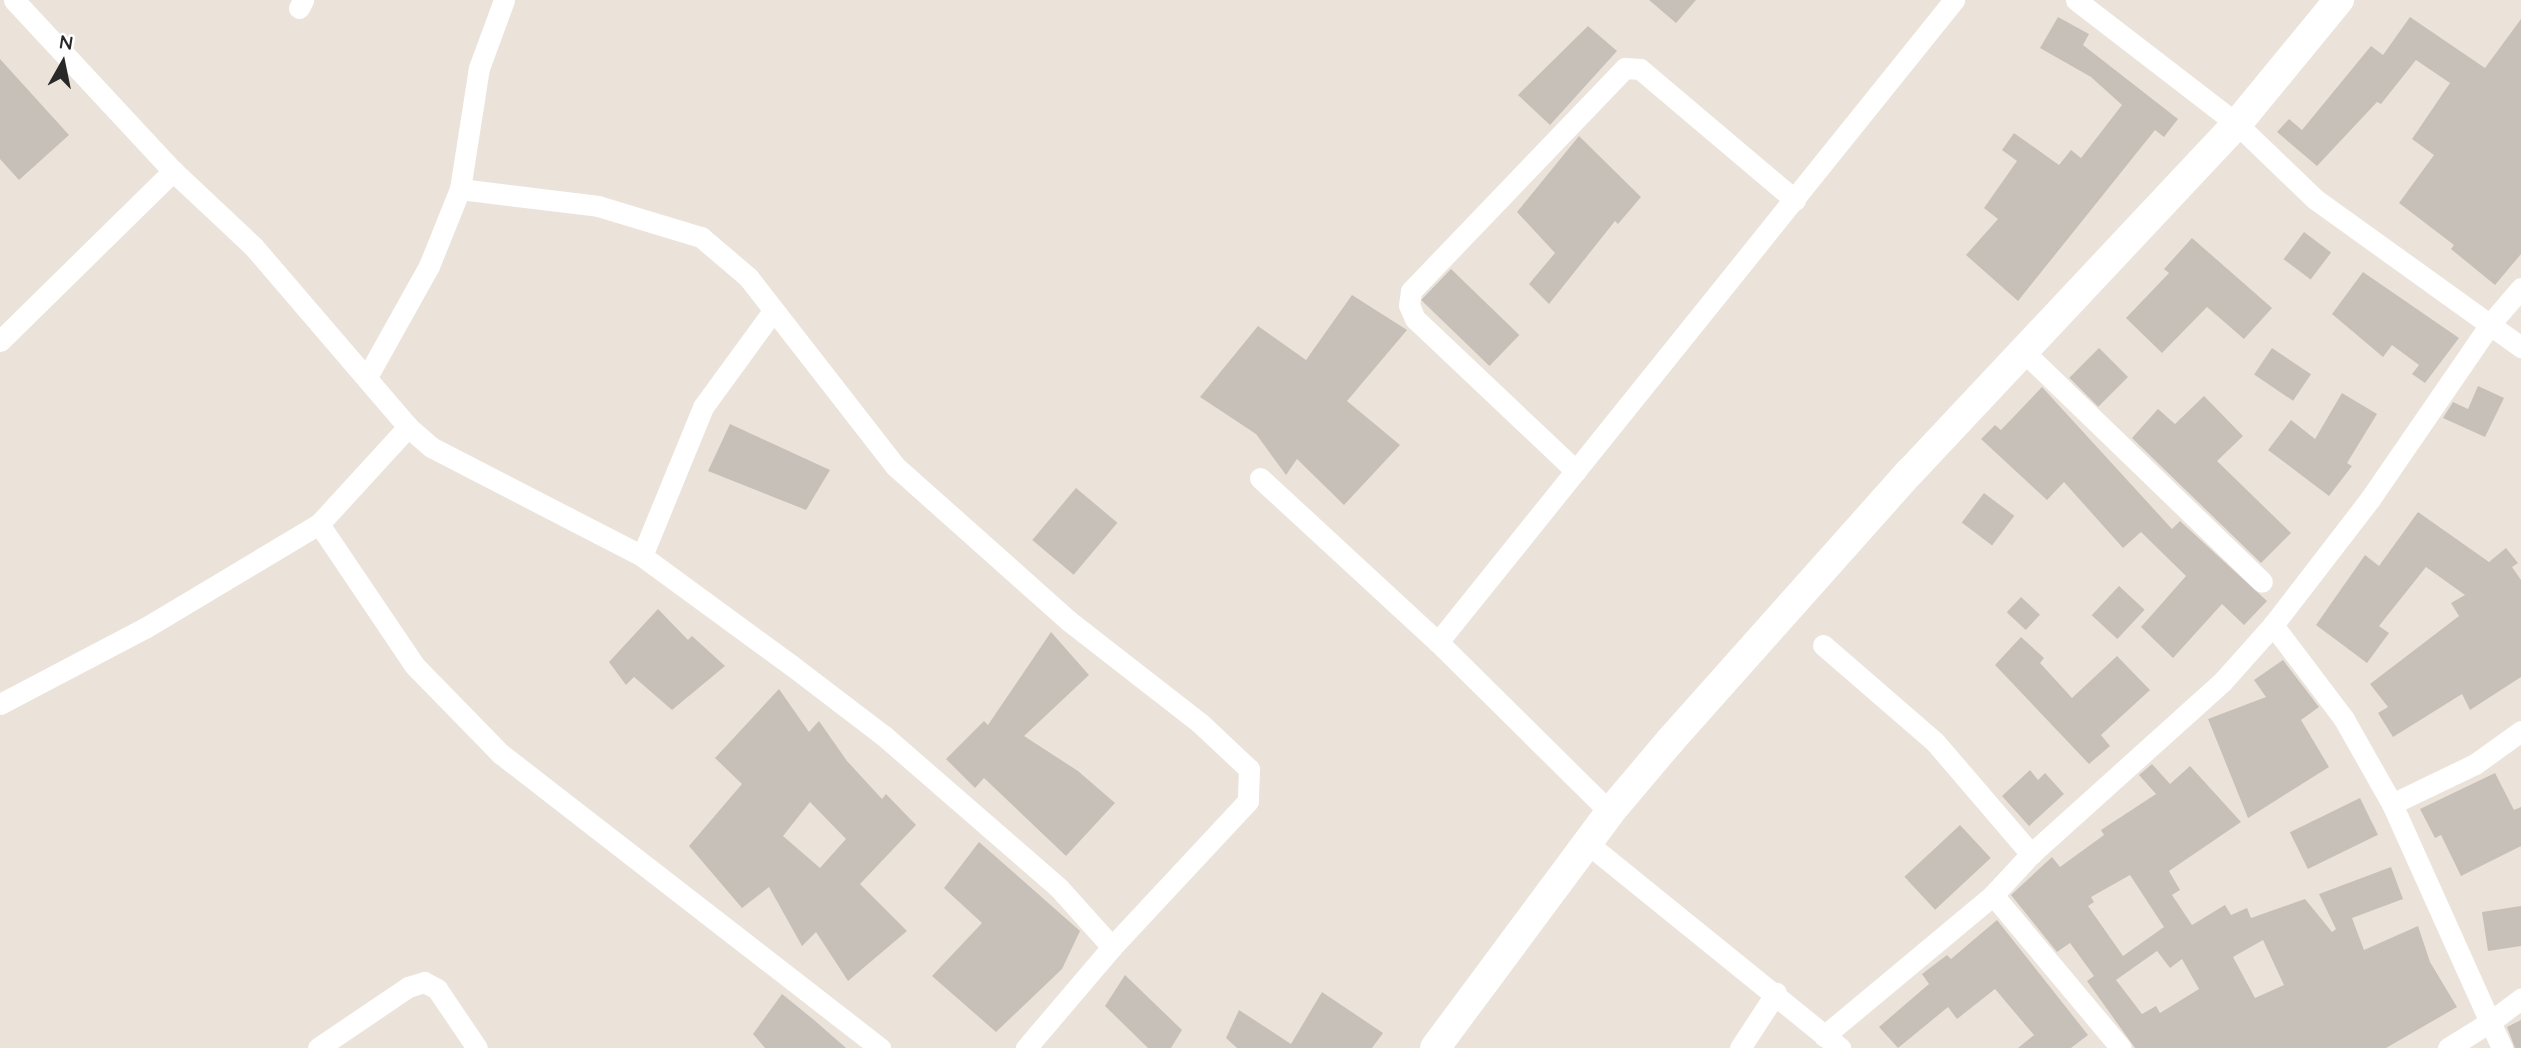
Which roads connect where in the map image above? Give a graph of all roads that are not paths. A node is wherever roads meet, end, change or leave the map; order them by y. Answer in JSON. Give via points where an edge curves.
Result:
{"nodes":[{"id":1,"x":14,"y":0,"type":"edge"},
{"id":2,"x":504,"y":0,"type":"edge"},
{"id":3,"x":1954,"y":0,"type":"edge"},
{"id":4,"x":2076,"y":0,"type":"edge"},
{"id":5,"x":2339,"y":0,"type":"edge"},
{"id":6,"x":2237,"y":124,"type":"junction"},
{"id":7,"x":173,"y":171,"type":"junction"},
{"id":8,"x":460,"y":189,"type":"junction"},
{"id":9,"x":1795,"y":200,"type":"junction"},
{"id":10,"x":2521,"y":288,"type":"edge"},
{"id":11,"x":773,"y":311,"type":"junction"},
{"id":12,"x":2491,"y":323,"type":"junction"},
{"id":13,"x":0,"y":341,"type":"edge"},
{"id":14,"x":2521,"y":347,"type":"edge"},
{"id":15,"x":2023,"y":351,"type":"junction"},
{"id":16,"x":367,"y":377,"type":"junction"},
{"id":17,"x":408,"y":427,"type":"junction"},
{"id":18,"x":1576,"y":471,"type":"junction"},
{"id":19,"x":1260,"y":478,"type":"dead end"},
{"id":20,"x":319,"y":524,"type":"junction"},
{"id":21,"x":642,"y":556,"type":"junction"},
{"id":22,"x":2262,"y":582,"type":"dead end"},
{"id":23,"x":2273,"y":625,"type":"junction"},
{"id":24,"x":1438,"y":642,"type":"junction"},
{"id":25,"x":1823,"y":645,"type":"dead end"},
{"id":26,"x":0,"y":705,"type":"edge"},
{"id":27,"x":2521,"y":731,"type":"edge"},
{"id":28,"x":2392,"y":804,"type":"junction"},
{"id":29,"x":1610,"y":812,"type":"junction"},
{"id":30,"x":1587,"y":843,"type":"junction"},
{"id":31,"x":2031,"y":854,"type":"junction"},
{"id":32,"x":1993,"y":895,"type":"junction"},
{"id":33,"x":1112,"y":947,"type":"junction"},
{"id":34,"x":1776,"y":993,"type":"junction"},
{"id":35,"x":2521,"y":999,"type":"edge"},
{"id":36,"x":2490,"y":1022,"type":"junction"},
{"id":37,"x":1832,"y":1042,"type":"edge"},
{"id":38,"x":318,"y":1048,"type":"edge"},
{"id":39,"x":477,"y":1048,"type":"edge"},
{"id":40,"x":880,"y":1048,"type":"edge"},
{"id":41,"x":1026,"y":1048,"type":"edge"},
{"id":42,"x":1435,"y":1048,"type":"edge"},
{"id":43,"x":1740,"y":1048,"type":"edge"},
{"id":44,"x":2121,"y":1048,"type":"edge"},
{"id":45,"x":2448,"y":1048,"type":"edge"},
{"id":46,"x":2502,"y":1048,"type":"edge"}],
"edges":[{"from":1,"to":7,"type":"street"},
{"from":2,"to":8,"type":"street","via":[[479,68]]},
{"from":3,"to":9,"type":"street"},
{"from":4,"to":6,"type":"street"},
{"from":5,"to":6,"type":"main road"},
{"from":6,"to":12,"type":"street","via":[[2315,199]]},
{"from":6,"to":15,"type":"main road"},
{"from":7,"to":13,"type":"street"},
{"from":7,"to":16,"type":"street","via":[[253,246]]},
{"from":8,"to":11,"type":"street","via":[[598,206],[701,237],[748,277]]},
{"from":8,"to":16,"type":"street","via":[[429,266]]},
{"from":9,"to":18,"type":"street"},
{"from":9,"to":18,"type":"street","via":[[1632,66],[1625,68],[1411,291],[1409,305],[1415,319]]},
{"from":10,"to":12,"type":"street"},
{"from":11,"to":21,"type":"street","via":[[703,407]]},
{"from":11,"to":33,"type":"street","via":[[895,466],[1059,612],[1200,723],[1249,769],[1248,800]]},
{"from":12,"to":14,"type":"street"},
{"from":12,"to":23,"type":"street","via":[[2370,499]]},
{"from":15,"to":22,"type":"street"},
{"from":15,"to":29,"type":"main road"},
{"from":16,"to":17,"type":"street"},
{"from":17,"to":20,"type":"street"},
{"from":17,"to":21,"type":"street","via":[[431,447]]},
{"from":18,"to":24,"type":"street"},
{"from":19,"to":24,"type":"street"},
{"from":20,"to":26,"type":"street","via":[[145,628]]},
{"from":20,"to":40,"type":"street","via":[[414,666],[501,754]]},
{"from":21,"to":33,"type":"street","via":[[883,735],[1059,887]]},
{"from":23,"to":28,"type":"street","via":[[2344,719]]},
{"from":23,"to":31,"type":"street","via":[[2223,681]]},
{"from":24,"to":29,"type":"street"},
{"from":25,"to":31,"type":"street","via":[[1935,742]]},
{"from":27,"to":28,"type":"street","via":[[2475,764]]},
{"from":28,"to":36,"type":"street"},
{"from":29,"to":30,"type":"main road"},
{"from":30,"to":34,"type":"street"},
{"from":30,"to":42,"type":"main road"},
{"from":31,"to":32,"type":"street"},
{"from":32,"to":37,"type":"street"},
{"from":32,"to":44,"type":"street"},
{"from":33,"to":41,"type":"street"},
{"from":34,"to":37,"type":"street"},
{"from":34,"to":43,"type":"street"},
{"from":35,"to":36,"type":"street"},
{"from":36,"to":45,"type":"street"},
{"from":36,"to":46,"type":"street"},
{"from":38,"to":39,"type":"street","via":[[408,987],[424,982],[437,989]]}]}
